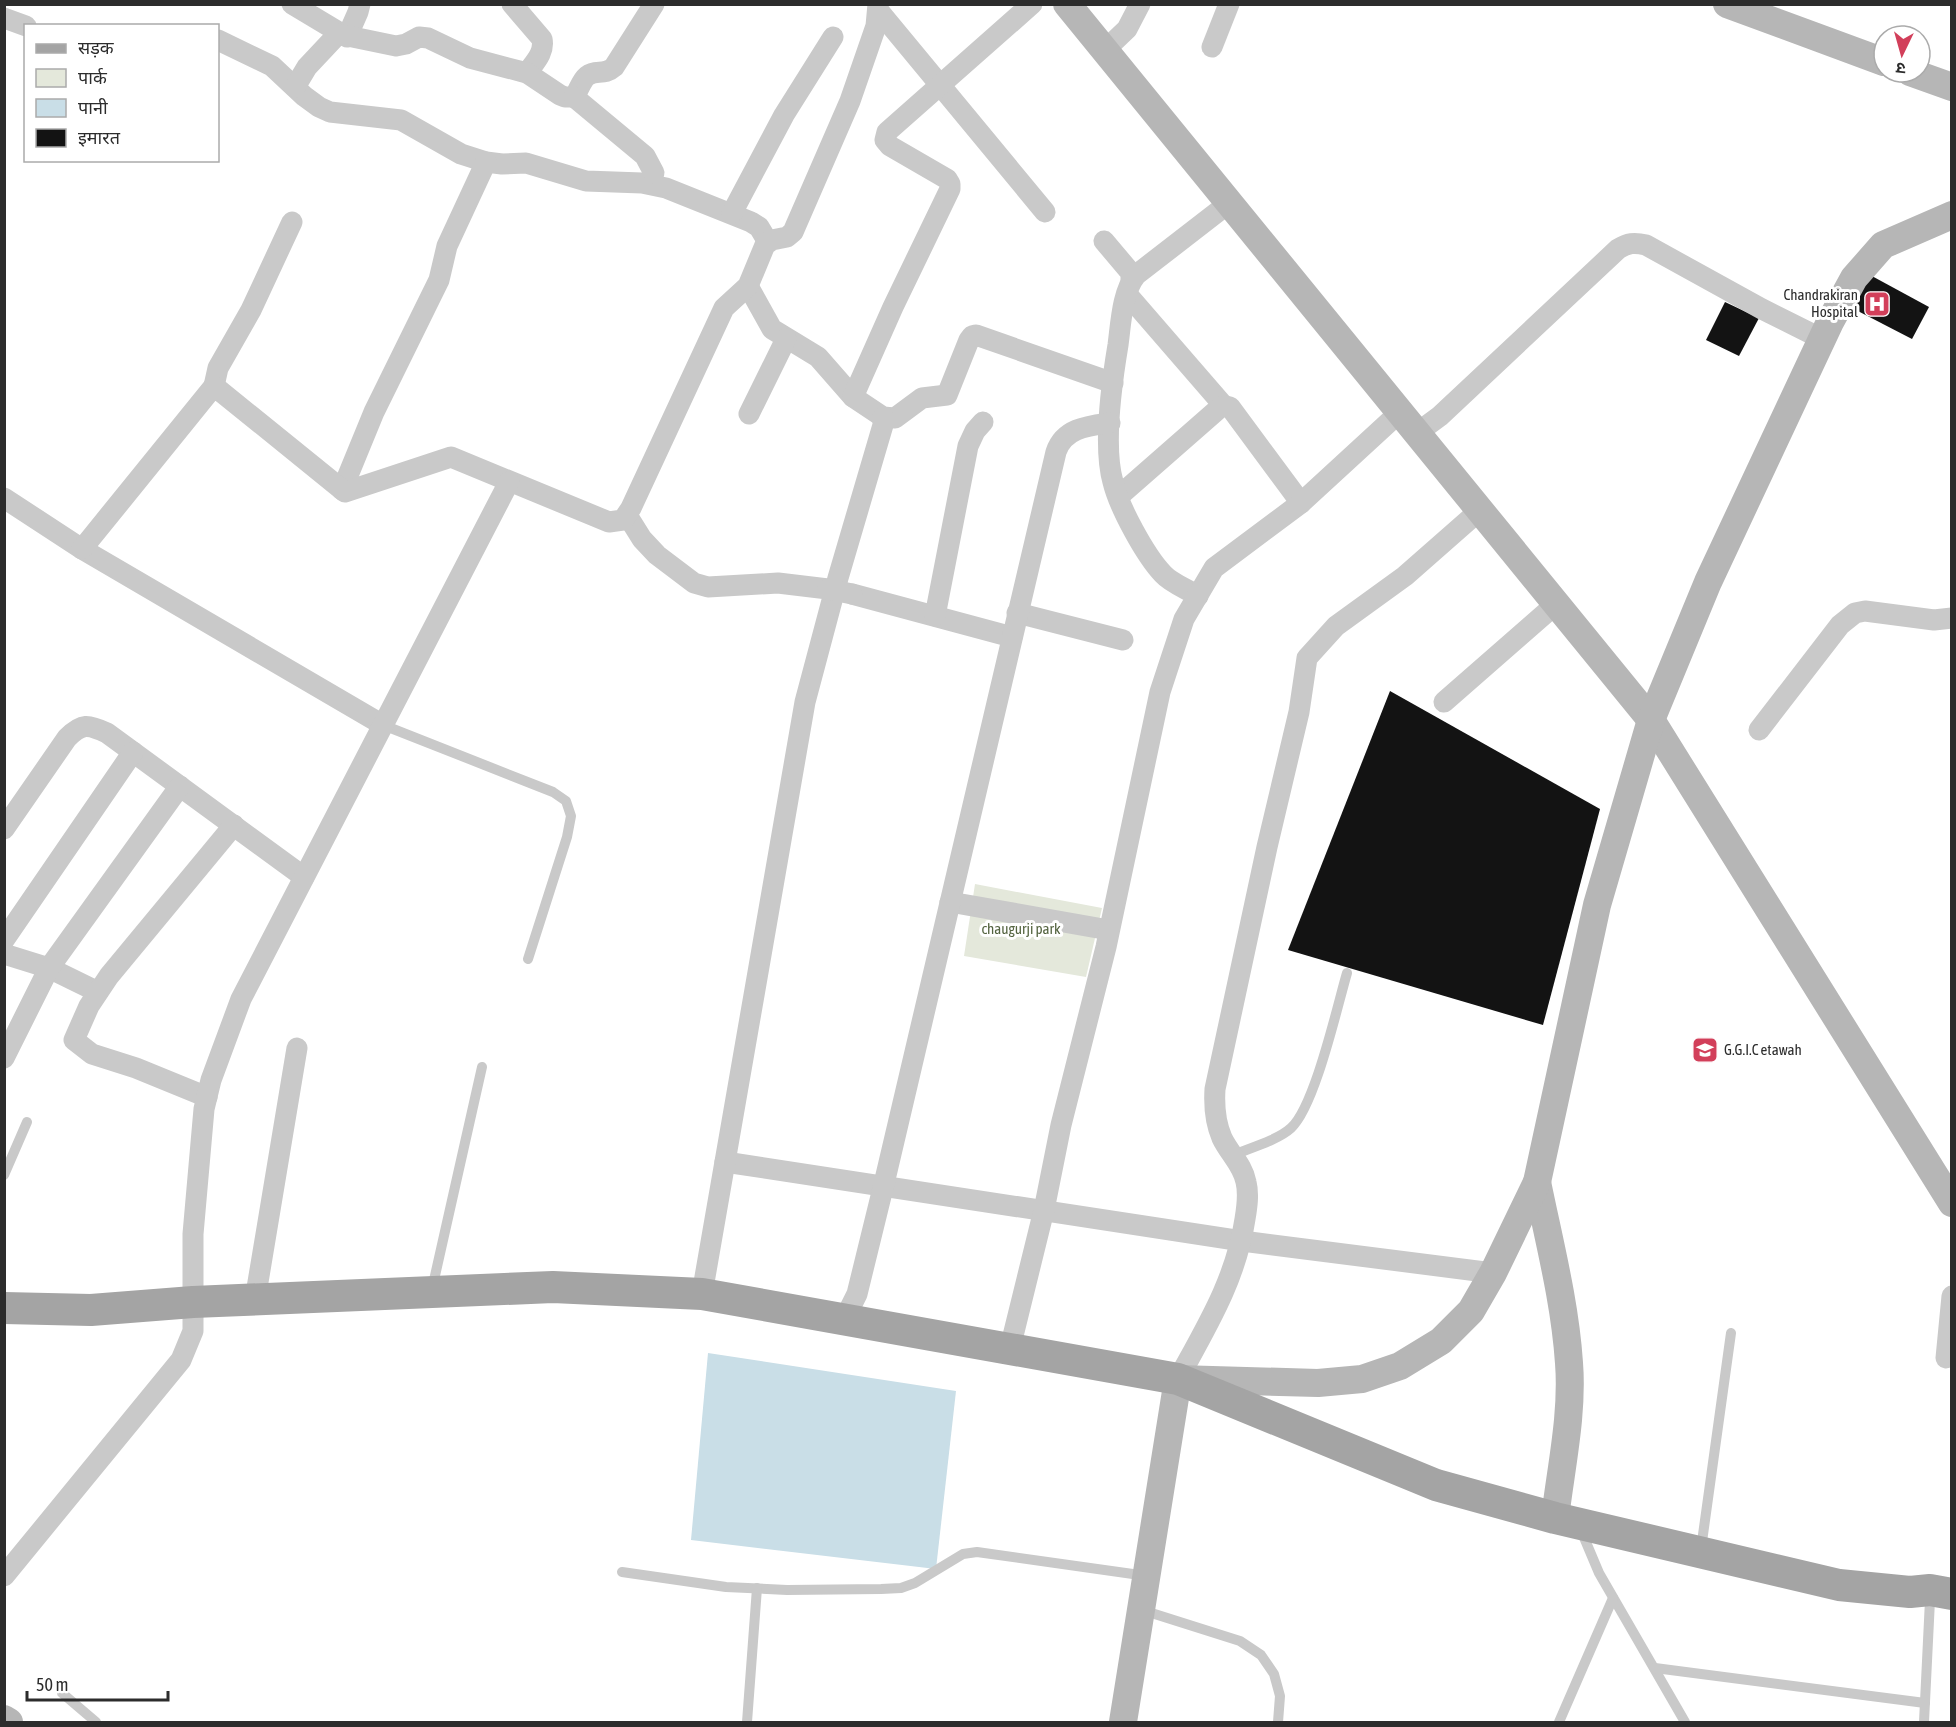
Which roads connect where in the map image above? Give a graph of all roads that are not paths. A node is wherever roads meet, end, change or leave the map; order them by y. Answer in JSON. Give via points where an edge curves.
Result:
{"nodes":[{"id":1,"x":292,"y":4,"type":"edge"},
{"id":2,"x":360,"y":4,"type":"edge"},
{"id":3,"x":512,"y":4,"type":"edge"},
{"id":4,"x":654,"y":4,"type":"edge"},
{"id":5,"x":1032,"y":4,"type":"edge"},
{"id":6,"x":1067,"y":4,"type":"edge"},
{"id":7,"x":1140,"y":4,"type":"edge"},
{"id":8,"x":1229,"y":4,"type":"edge"},
{"id":9,"x":878,"y":7,"type":"edge"},
{"id":10,"x":1740,"y":7,"type":"edge"},
{"id":11,"x":4,"y":18,"type":"edge"},
{"id":12,"x":24,"y":25,"type":"edge"},
{"id":13,"x":347,"y":37,"type":"junction"},
{"id":14,"x":833,"y":37,"type":"dead end"},
{"id":15,"x":219,"y":40,"type":"edge"},
{"id":16,"x":1212,"y":47,"type":"dead end"},
{"id":17,"x":1105,"y":51,"type":"junction"},
{"id":18,"x":1872,"y":57,"type":"edge"},
{"id":19,"x":527,"y":73,"type":"junction"},
{"id":20,"x":1932,"y":80,"type":"edge"},
{"id":21,"x":939,"y":84,"type":"junction"},
{"id":22,"x":295,"y":87,"type":"junction"},
{"id":23,"x":1952,"y":87,"type":"edge"},
{"id":24,"x":574,"y":96,"type":"junction"},
{"id":25,"x":486,"y":162,"type":"junction"},
{"id":26,"x":654,"y":173,"type":"dead end"},
{"id":27,"x":1229,"y":203,"type":"junction"},
{"id":28,"x":1045,"y":212,"type":"dead end"},
{"id":29,"x":732,"y":213,"type":"junction"},
{"id":30,"x":1952,"y":215,"type":"edge"},
{"id":31,"x":292,"y":222,"type":"dead end"},
{"id":32,"x":773,"y":240,"type":"junction"},
{"id":33,"x":1104,"y":241,"type":"dead end"},
{"id":34,"x":748,"y":286,"type":"junction"},
{"id":35,"x":1129,"y":288,"type":"junction"},
{"id":36,"x":786,"y":339,"type":"junction"},
{"id":37,"x":1822,"y":339,"type":"junction"},
{"id":38,"x":1113,"y":383,"type":"junction"},
{"id":39,"x":214,"y":386,"type":"junction"},
{"id":40,"x":853,"y":397,"type":"junction"},
{"id":41,"x":1224,"y":406,"type":"junction"},
{"id":42,"x":749,"y":414,"type":"dead end"},
{"id":43,"x":883,"y":417,"type":"junction"},
{"id":44,"x":983,"y":422,"type":"dead end"},
{"id":45,"x":1408,"y":422,"type":"junction"},
{"id":46,"x":1110,"y":423,"type":"junction"},
{"id":47,"x":509,"y":482,"type":"junction"},
{"id":48,"x":342,"y":490,"type":"junction"},
{"id":49,"x":1119,"y":496,"type":"junction"},
{"id":50,"x":4,"y":498,"type":"edge"},
{"id":51,"x":1301,"y":503,"type":"junction"},
{"id":52,"x":1480,"y":510,"type":"junction"},
{"id":53,"x":627,"y":515,"type":"junction"},
{"id":54,"x":82,"y":549,"type":"junction"},
{"id":55,"x":1198,"y":596,"type":"junction"},
{"id":56,"x":1556,"y":604,"type":"junction"},
{"id":57,"x":1017,"y":613,"type":"junction"},
{"id":58,"x":935,"y":616,"type":"junction"},
{"id":59,"x":1952,"y":618,"type":"edge"},
{"id":60,"x":1012,"y":637,"type":"junction"},
{"id":61,"x":1123,"y":640,"type":"dead end"},
{"id":62,"x":1444,"y":702,"type":"dead end"},
{"id":63,"x":1651,"y":720,"type":"junction"},
{"id":64,"x":383,"y":725,"type":"junction"},
{"id":65,"x":1760,"y":730,"type":"dead end"},
{"id":66,"x":133,"y":752,"type":"junction"},
{"id":67,"x":180,"y":786,"type":"junction"},
{"id":68,"x":234,"y":825,"type":"junction"},
{"id":69,"x":4,"y":829,"type":"edge"},
{"id":70,"x":304,"y":877,"type":"junction"},
{"id":71,"x":950,"y":902,"type":"junction"},
{"id":72,"x":1109,"y":930,"type":"junction"},
{"id":73,"x":4,"y":940,"type":"edge"},
{"id":74,"x":4,"y":954,"type":"edge"},
{"id":75,"x":528,"y":959,"type":"dead end"},
{"id":76,"x":49,"y":968,"type":"junction"},
{"id":77,"x":1347,"y":973,"type":"dead end"},
{"id":78,"x":98,"y":992,"type":"junction"},
{"id":79,"x":297,"y":1048,"type":"dead end"},
{"id":80,"x":4,"y":1058,"type":"edge"},
{"id":81,"x":482,"y":1067,"type":"dead end"},
{"id":82,"x":207,"y":1097,"type":"junction"},
{"id":83,"x":27,"y":1122,"type":"dead end"},
{"id":84,"x":1233,"y":1155,"type":"junction"},
{"id":85,"x":725,"y":1162,"type":"junction"},
{"id":86,"x":4,"y":1174,"type":"edge"},
{"id":87,"x":1537,"y":1182,"type":"junction"},
{"id":88,"x":883,"y":1188,"type":"junction"},
{"id":89,"x":1952,"y":1203,"type":"edge"},
{"id":90,"x":1044,"y":1210,"type":"junction"},
{"id":91,"x":1242,"y":1241,"type":"junction"},
{"id":92,"x":1493,"y":1273,"type":"junction"},
{"id":93,"x":431,"y":1292,"type":"junction"},
{"id":94,"x":702,"y":1294,"type":"junction"},
{"id":95,"x":1952,"y":1296,"type":"edge"},
{"id":96,"x":255,"y":1300,"type":"junction"},
{"id":97,"x":193,"y":1302,"type":"junction"},
{"id":98,"x":4,"y":1308,"type":"edge"},
{"id":99,"x":845,"y":1318,"type":"junction"},
{"id":100,"x":1731,"y":1333,"type":"dead end"},
{"id":101,"x":1010,"y":1348,"type":"junction"},
{"id":102,"x":1946,"y":1358,"type":"dead end"},
{"id":103,"x":1178,"y":1379,"type":"junction"},
{"id":104,"x":1566,"y":1520,"type":"junction"},
{"id":105,"x":1700,"y":1552,"type":"junction"},
{"id":106,"x":622,"y":1572,"type":"dead end"},
{"id":107,"x":4,"y":1576,"type":"edge"},
{"id":108,"x":1147,"y":1576,"type":"junction"},
{"id":109,"x":757,"y":1588,"type":"junction"},
{"id":110,"x":1613,"y":1598,"type":"junction"},
{"id":111,"x":1936,"y":1598,"type":"edge"},
{"id":112,"x":1141,"y":1610,"type":"junction"},
{"id":113,"x":1655,"y":1668,"type":"junction"},
{"id":114,"x":62,"y":1693,"type":"dead end"},
{"id":115,"x":1925,"y":1703,"type":"junction"},
{"id":116,"x":4,"y":1719,"type":"edge"},
{"id":117,"x":9,"y":1722,"type":"edge"},
{"id":118,"x":96,"y":1722,"type":"edge"},
{"id":119,"x":747,"y":1722,"type":"edge"},
{"id":120,"x":1123,"y":1722,"type":"edge"},
{"id":121,"x":1278,"y":1722,"type":"edge"},
{"id":122,"x":1559,"y":1722,"type":"edge"},
{"id":123,"x":1685,"y":1722,"type":"edge"},
{"id":124,"x":1924,"y":1722,"type":"edge"}],
"edges":[{"from":1,"to":13,"type":"street"},
{"from":2,"to":13,"type":"street"},
{"from":3,"to":19,"type":"street","via":[[542,39],[543,50]]},
{"from":4,"to":24,"type":"street","via":[[614,67],[587,76]]},
{"from":5,"to":21,"type":"street"},
{"from":6,"to":17,"type":"street"},
{"from":7,"to":17,"type":"street","via":[[1127,29]]},
{"from":8,"to":16,"type":"street"},
{"from":9,"to":21,"type":"street"},
{"from":9,"to":32,"type":"street","via":[[876,26],[850,101],[793,232]]},
{"from":10,"to":18,"type":"street"},
{"from":11,"to":12,"type":"street"},
{"from":13,"to":19,"type":"street","via":[[396,46],[419,37],[429,38],[470,58]]},
{"from":13,"to":22,"type":"street","via":[[338,34],[307,67]]},
{"from":14,"to":29,"type":"street","via":[[789,106]]},
{"from":15,"to":22,"type":"street","via":[[272,66]]},
{"from":17,"to":27,"type":"street"},
{"from":19,"to":24,"type":"street","via":[[565,97]]},
{"from":20,"to":23,"type":"street"},
{"from":21,"to":28,"type":"street"},
{"from":21,"to":40,"type":"street","via":[[887,132],[885,140],[947,179],[950,189]]},
{"from":22,"to":25,"type":"street","via":[[330,112],[401,120],[461,154]]},
{"from":24,"to":26,"type":"street","via":[[645,156]]},
{"from":25,"to":29,"type":"street","via":[[526,164],[586,181],[653,184]]},
{"from":25,"to":48,"type":"street","via":[[447,246],[439,280],[374,412]]},
{"from":27,"to":35,"type":"street","via":[[1136,275]]},
{"from":27,"to":45,"type":"street"},
{"from":29,"to":32,"type":"street","via":[[759,227]]},
{"from":30,"to":37,"type":"street","via":[[1883,245],[1854,278]]},
{"from":31,"to":39,"type":"street","via":[[251,310],[218,368]]},
{"from":32,"to":34,"type":"street","via":[[762,249]]},
{"from":33,"to":35,"type":"street","via":[[1131,273]]},
{"from":34,"to":36,"type":"street","via":[[768,325]]},
{"from":34,"to":53,"type":"street","via":[[720,314]]},
{"from":35,"to":38,"type":"street"},
{"from":35,"to":41,"type":"street"},
{"from":36,"to":40,"type":"street","via":[[818,357]]},
{"from":36,"to":42,"type":"street"},
{"from":37,"to":45,"type":"street","via":[[1636,242],[1618,249],[1440,416]]},
{"from":37,"to":63,"type":"street","via":[[1708,582]]},
{"from":38,"to":43,"type":"street","via":[[976,335],[969,340],[947,395],[922,398],[895,418]]},
{"from":38,"to":46,"type":"street"},
{"from":39,"to":48,"type":"street"},
{"from":39,"to":54,"type":"street"},
{"from":40,"to":43,"type":"street"},
{"from":41,"to":49,"type":"street"},
{"from":41,"to":51,"type":"street","via":[[1230,406]]},
{"from":43,"to":85,"type":"street","via":[[805,702]]},
{"from":44,"to":58,"type":"street","via":[[968,446]]},
{"from":45,"to":51,"type":"street"},
{"from":45,"to":52,"type":"street"},
{"from":46,"to":49,"type":"street","via":[[1113,482]]},
{"from":46,"to":57,"type":"street","via":[[1083,427],[1059,445]]},
{"from":47,"to":48,"type":"street","via":[[451,457]]},
{"from":47,"to":53,"type":"street","via":[[609,522]]},
{"from":47,"to":64,"type":"street"},
{"from":49,"to":55,"type":"street","via":[[1144,550],[1164,576]]},
{"from":50,"to":54,"type":"street"},
{"from":51,"to":55,"type":"street","via":[[1214,568]]},
{"from":52,"to":56,"type":"street"},
{"from":52,"to":84,"type":"street","via":[[1405,576],[1336,626],[1307,658],[1299,712],[1215,1089],[1214,1108],[1222,1138]]},
{"from":53,"to":58,"type":"street","bridge":true,"via":[[657,555],[694,583],[708,587],[778,583],[828,589]]},
{"from":54,"to":64,"type":"street"},
{"from":55,"to":72,"type":"street","via":[[1184,619],[1160,692]]},
{"from":56,"to":62,"type":"street"},
{"from":56,"to":63,"type":"street"},
{"from":57,"to":60,"type":"street"},
{"from":57,"to":61,"type":"street"},
{"from":58,"to":60,"type":"street"},
{"from":59,"to":65,"type":"street","via":[[1855,613],[1840,625]]},
{"from":60,"to":71,"type":"street"},
{"from":63,"to":87,"type":"street","via":[[1597,905]]},
{"from":63,"to":89,"type":"street"},
{"from":64,"to":70,"type":"street"},
{"from":64,"to":75,"type":"lane","via":[[553,792],[566,801],[572,816],[567,837]]},
{"from":66,"to":67,"type":"street"},
{"from":66,"to":69,"type":"street","via":[[92,725],[77,728]]},
{"from":66,"to":73,"type":"street"},
{"from":67,"to":68,"type":"street"},
{"from":67,"to":76,"type":"street"},
{"from":68,"to":70,"type":"street"},
{"from":68,"to":78,"type":"street"},
{"from":70,"to":82,"type":"street","via":[[241,999]]},
{"from":71,"to":72,"type":"street"},
{"from":71,"to":88,"type":"street"},
{"from":72,"to":90,"type":"street"},
{"from":74,"to":76,"type":"street"},
{"from":76,"to":78,"type":"street"},
{"from":76,"to":80,"type":"street"},
{"from":77,"to":84,"type":"lane","via":[[1300,1117],[1283,1133]]},
{"from":78,"to":82,"type":"street","via":[[74,1040],[92,1054]]},
{"from":79,"to":96,"type":"street"},
{"from":81,"to":93,"type":"lane"},
{"from":82,"to":97,"type":"street","via":[[193,1234]]},
{"from":83,"to":86,"type":"lane"},
{"from":84,"to":91,"type":"street","via":[[1246,1181]]},
{"from":85,"to":88,"type":"street"},
{"from":85,"to":94,"type":"street"},
{"from":87,"to":92,"type":"street"},
{"from":87,"to":104,"type":"street","via":[[1570,1363]]},
{"from":88,"to":90,"type":"street"},
{"from":88,"to":99,"type":"street","via":[[857,1294]]},
{"from":90,"to":91,"type":"street"},
{"from":90,"to":101,"type":"street"},
{"from":91,"to":92,"type":"street"},
{"from":91,"to":103,"type":"street","via":[[1228,1286]]},
{"from":92,"to":103,"type":"street","via":[[1471,1311],[1441,1341],[1400,1366],[1362,1379],[1318,1383]]},
{"from":93,"to":94,"type":"main road","via":[[553,1287]]},
{"from":93,"to":96,"type":"main road"},
{"from":94,"to":99,"type":"main road"},
{"from":95,"to":102,"type":"street"},
{"from":96,"to":97,"type":"main road"},
{"from":97,"to":98,"type":"main road","via":[[91,1310]]},
{"from":97,"to":107,"type":"street","via":[[193,1331],[181,1360]]},
{"from":99,"to":101,"type":"main road"},
{"from":100,"to":105,"type":"lane"},
{"from":101,"to":103,"type":"main road"},
{"from":103,"to":104,"type":"main road","via":[[1436,1485]]},
{"from":103,"to":108,"type":"street"},
{"from":104,"to":105,"type":"main road"},
{"from":104,"to":110,"type":"lane"},
{"from":105,"to":111,"type":"main road","via":[[1839,1585]]},
{"from":106,"to":109,"type":"lane"},
{"from":108,"to":109,"type":"lane","via":[[977,1552],[963,1554],[901,1587]]},
{"from":108,"to":112,"type":"street"},
{"from":109,"to":119,"type":"lane"},
{"from":110,"to":113,"type":"lane"},
{"from":110,"to":122,"type":"lane"},
{"from":111,"to":115,"type":"lane"},
{"from":112,"to":120,"type":"street"},
{"from":112,"to":121,"type":"lane","via":[[1240,1641],[1261,1655],[1274,1674],[1280,1696]]},
{"from":113,"to":115,"type":"lane"},
{"from":113,"to":123,"type":"lane"},
{"from":114,"to":118,"type":"lane"},
{"from":115,"to":124,"type":"lane"},
{"from":116,"to":117,"type":"street"}]}
